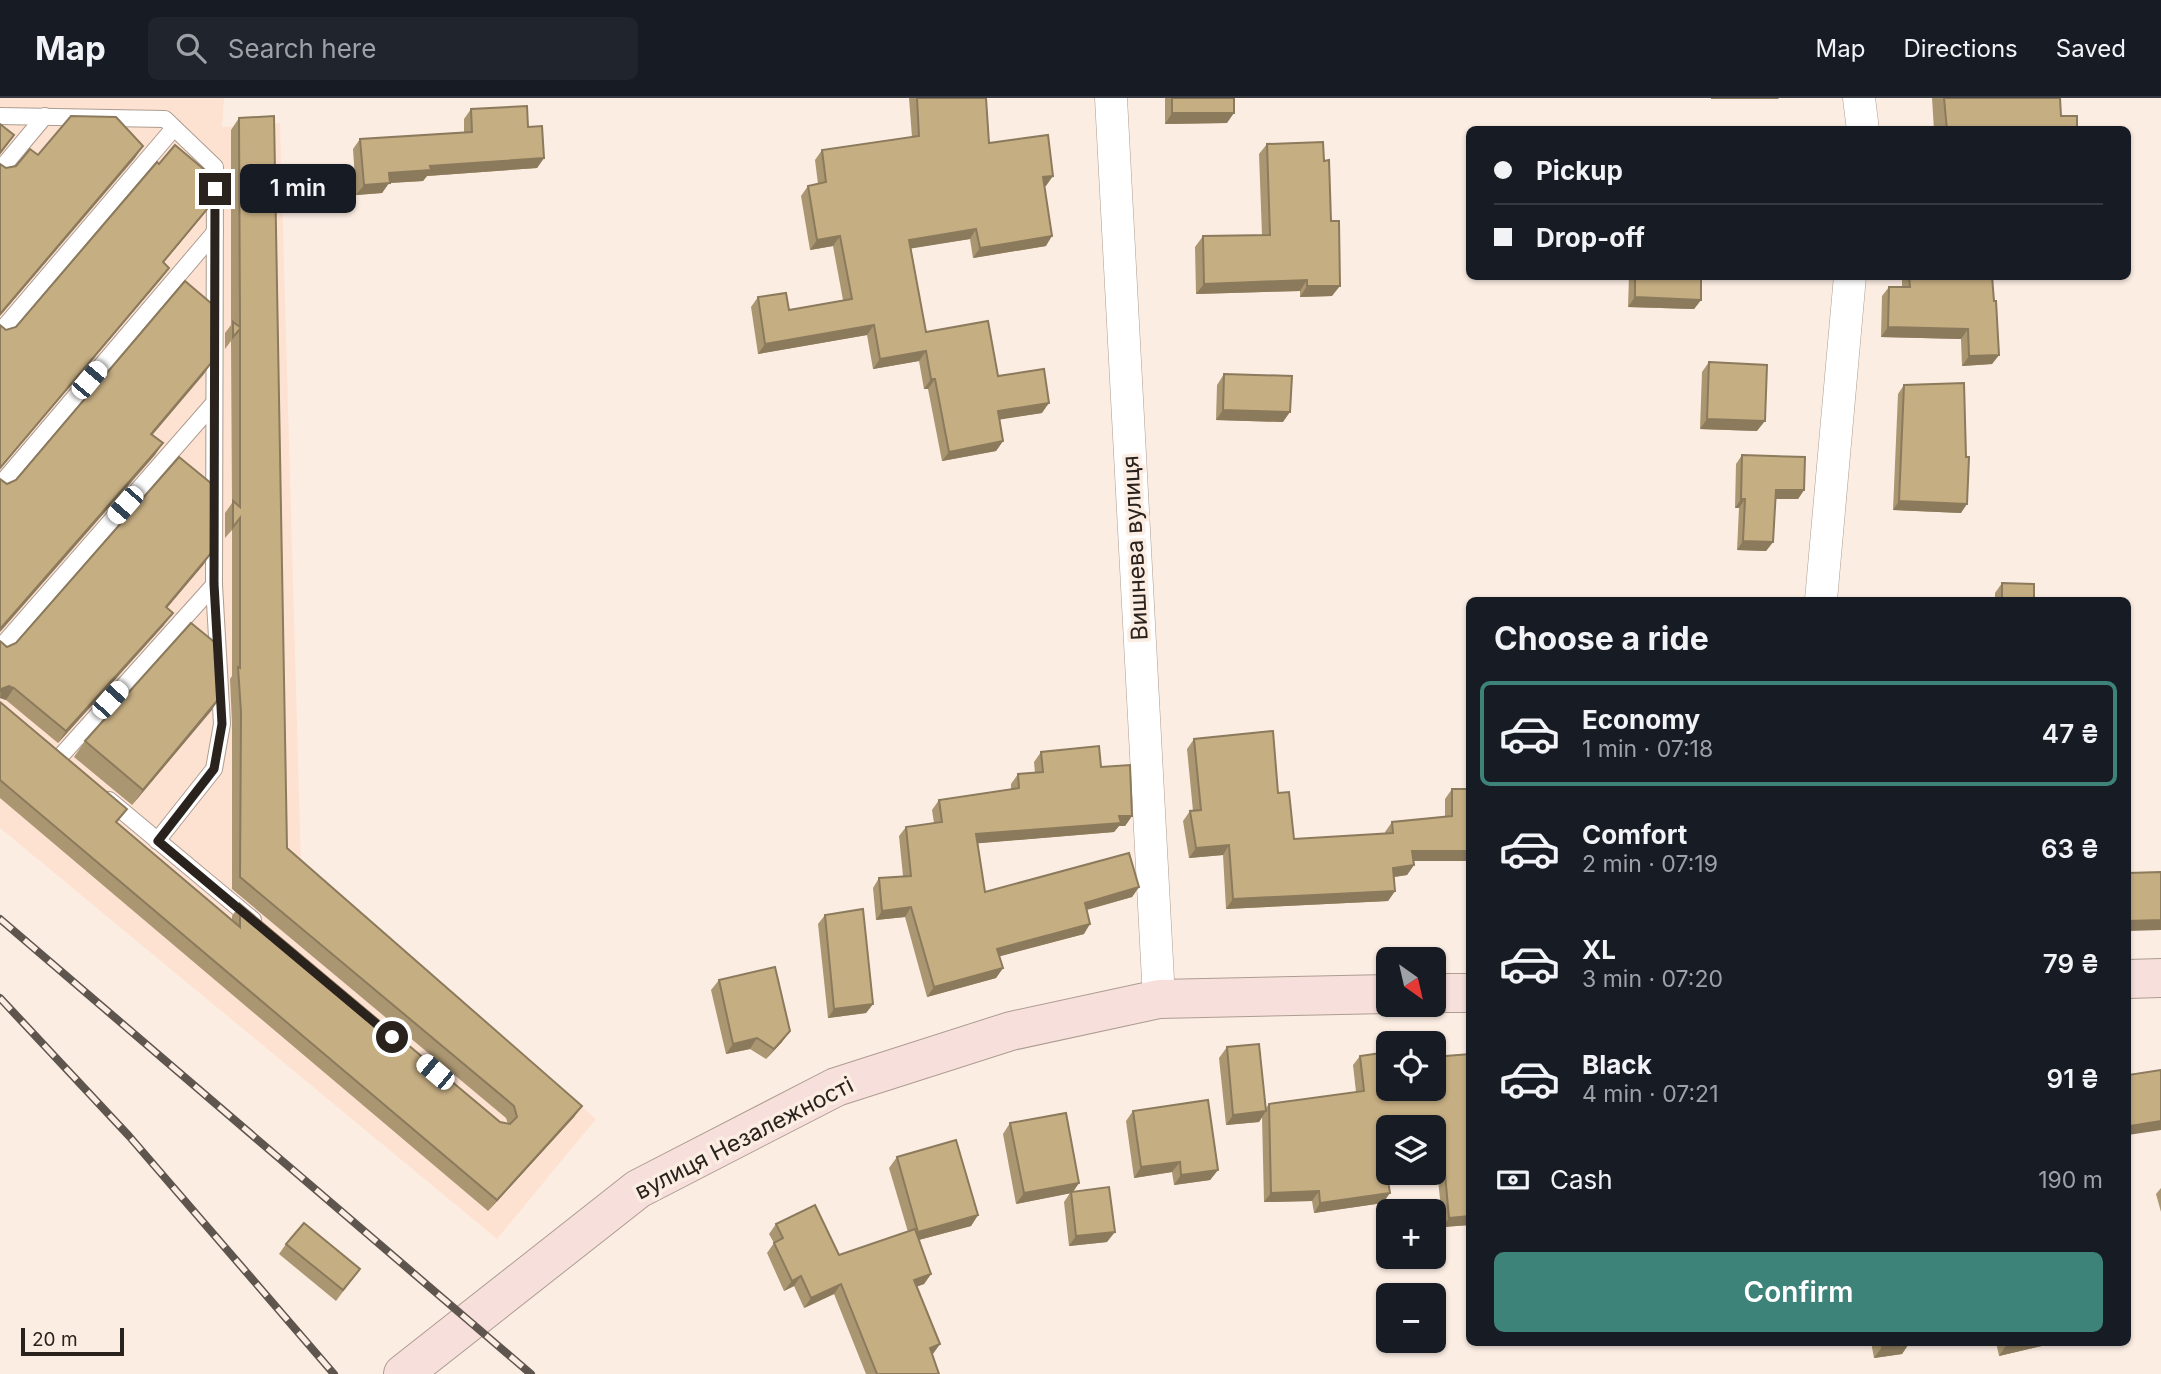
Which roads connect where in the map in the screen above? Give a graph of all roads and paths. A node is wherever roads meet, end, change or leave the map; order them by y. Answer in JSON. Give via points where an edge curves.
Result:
{"nodes":[{"id":1,"x":1111,"y":98,"type":"edge"},
{"id":2,"x":1859,"y":98,"type":"edge"},
{"id":3,"x":0,"y":116,"type":"edge"},
{"id":4,"x":45,"y":116,"type":"junction"},
{"id":5,"x":1862,"y":126,"type":"edge"},
{"id":6,"x":174,"y":128,"type":"junction"},
{"id":7,"x":0,"y":170,"type":"edge"},
{"id":8,"x":215,"y":232,"type":"junction"},
{"id":9,"x":1850,"y":280,"type":"edge"},
{"id":10,"x":0,"y":332,"type":"edge"},
{"id":11,"x":214,"y":402,"type":"junction"},
{"id":12,"x":0,"y":485,"type":"edge"},
{"id":13,"x":214,"y":584,"type":"junction"},
{"id":14,"x":1821,"y":597,"type":"edge"},
{"id":15,"x":0,"y":648,"type":"edge"},
{"id":16,"x":59,"y":758,"type":"edge"},
{"id":17,"x":98,"y":791,"type":"edge"},
{"id":18,"x":158,"y":841,"type":"junction"},
{"id":19,"x":264,"y":930,"type":"edge"},
{"id":20,"x":2161,"y":978,"type":"edge"},
{"id":21,"x":2131,"y":979,"type":"edge"},
{"id":22,"x":1446,"y":993,"type":"edge"},
{"id":23,"x":1466,"y":993,"type":"edge"},
{"id":24,"x":1376,"y":994,"type":"edge"},
{"id":25,"x":1159,"y":999,"type":"junction"},
{"id":26,"x":403,"y":1374,"type":"edge"}],
"edges":[{"from":1,"to":25,"type":"street","name":"Вишнева вулиця"},
{"from":2,"to":5,"type":"street"},
{"from":3,"to":4,"type":"lane"},
{"from":4,"to":6,"type":"lane","via":[[165,118]]},
{"from":4,"to":7,"type":"lane"},
{"from":6,"to":8,"type":"lane","via":[[215,167]]},
{"from":6,"to":10,"type":"lane"},
{"from":8,"to":11,"type":"lane"},
{"from":8,"to":12,"type":"lane"},
{"from":9,"to":14,"type":"street"},
{"from":11,"to":13,"type":"lane"},
{"from":11,"to":15,"type":"lane"},
{"from":13,"to":16,"type":"lane"},
{"from":13,"to":18,"type":"lane","via":[[222,724],[214,769]]},
{"from":17,"to":18,"type":"lane"},
{"from":18,"to":19,"type":"lane"},
{"from":20,"to":21,"type":"street"},
{"from":22,"to":23,"type":"street"},
{"from":24,"to":25,"type":"street","name":"вулиця Незалежності"},
{"from":25,"to":26,"type":"street","name":"вулиця Незалежності","via":[[1011,1031],[836,1087],[638,1189]]}]}
